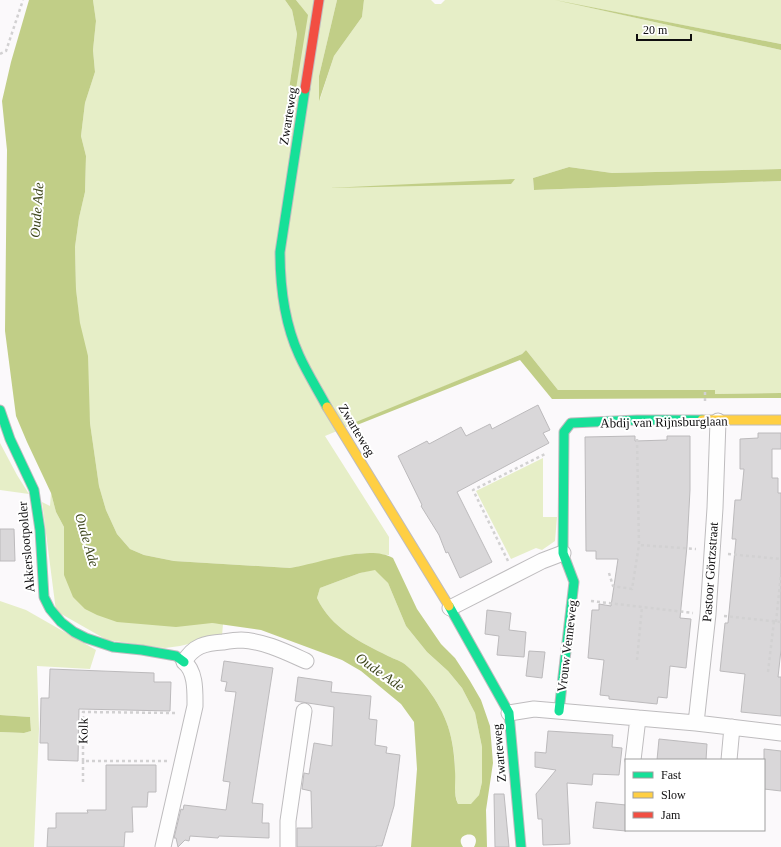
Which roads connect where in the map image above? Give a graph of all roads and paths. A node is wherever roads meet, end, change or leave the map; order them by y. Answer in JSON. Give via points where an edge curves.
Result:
{"nodes":[{"id":1,"x":23,"y":0,"type":"edge"},
{"id":2,"x":319,"y":0,"type":"edge"},
{"id":3,"x":0,"y":54,"type":"edge"},
{"id":4,"x":705,"y":389,"type":"dead end"},
{"id":5,"x":705,"y":401,"type":"dead end"},
{"id":6,"x":0,"y":410,"type":"edge"},
{"id":7,"x":637,"y":420,"type":"junction"},
{"id":8,"x":781,"y":420,"type":"edge"},
{"id":9,"x":718,"y":421,"type":"junction"},
{"id":10,"x":564,"y":444,"type":"junction"},
{"id":11,"x":638,"y":545,"type":"junction"},
{"id":12,"x":712,"y":551,"type":"junction"},
{"id":13,"x":563,"y":553,"type":"junction"},
{"id":14,"x":781,"y":559,"type":"edge"},
{"id":15,"x":609,"y":573,"type":"dead end"},
{"id":16,"x":515,"y":574,"type":"junction"},
{"id":17,"x":781,"y":574,"type":"edge"},
{"id":18,"x":574,"y":582,"type":"joint"},
{"id":19,"x":573,"y":598,"type":"junction"},
{"id":20,"x":642,"y":607,"type":"junction"},
{"id":21,"x":450,"y":608,"type":"junction"},
{"id":22,"x":708,"y":614,"type":"junction"},
{"id":23,"x":775,"y":621,"type":"junction"},
{"id":24,"x":781,"y":622,"type":"edge"},
{"id":25,"x":637,"y":660,"type":"dead end"},
{"id":26,"x":306,"y":661,"type":"dead end"},
{"id":27,"x":184,"y":662,"type":"junction"},
{"id":28,"x":768,"y":672,"type":"dead end"},
{"id":29,"x":559,"y":711,"type":"junction"},
{"id":30,"x":193,"y":712,"type":"junction"},
{"id":31,"x":304,"y":712,"type":"dead end"},
{"id":32,"x":509,"y":713,"type":"junction"},
{"id":33,"x":638,"y":718,"type":"junction"},
{"id":34,"x":696,"y":723,"type":"junction"},
{"id":35,"x":732,"y":727,"type":"junction"},
{"id":36,"x":781,"y":733,"type":"edge"},
{"id":37,"x":633,"y":759,"type":"edge"},
{"id":38,"x":729,"y":759,"type":"edge"},
{"id":39,"x":83,"y":761,"type":"junction"},
{"id":40,"x":182,"y":762,"type":"junction"},
{"id":41,"x":83,"y":785,"type":"dead end"},
{"id":42,"x":163,"y":847,"type":"edge"},
{"id":43,"x":288,"y":847,"type":"edge"},
{"id":44,"x":521,"y":847,"type":"edge"}],
"edges":[{"from":1,"to":3,"type":"path","via":[[6,51]]},
{"from":2,"to":21,"type":"street","name":"Zwarteweg","via":[[280,252],[283,302],[299,355]]},
{"from":4,"to":5,"type":"path"},
{"from":6,"to":27,"type":"street","name":"Akkerslootpolder","via":[[10,439],[34,490],[44,597],[50,609],[61,622],[86,638],[113,647],[176,656]]},
{"from":7,"to":9,"type":"street","name":"Abdij van Rijnsburglaan"},
{"from":7,"to":10,"type":"street","name":"Abdij van Rijnsburglaan","via":[[572,423],[564,432]]},
{"from":7,"to":11,"type":"path"},
{"from":8,"to":9,"type":"street","name":"Abdij van Rijnsburglaan"},
{"from":9,"to":12,"type":"street","name":"Pastoor Görtzstraat"},
{"from":10,"to":13,"type":"street","name":"Abdij van Rijnsburglaan"},
{"from":10,"to":16,"type":"path","via":[[472,490]]},
{"from":11,"to":12,"type":"path"},
{"from":11,"to":15,"type":"path","via":[[632,590],[613,586]]},
{"from":12,"to":14,"type":"path"},
{"from":12,"to":22,"type":"street","name":"Pastoor Görtzstraat"},
{"from":13,"to":16,"type":"street"},
{"from":13,"to":18,"type":"street","name":"Abdij van Rijnsburglaan"},
{"from":16,"to":21,"type":"street"},
{"from":17,"to":23,"type":"path"},
{"from":18,"to":19,"type":"street","name":"Vrouw Venneweg"},
{"from":19,"to":20,"type":"path"},
{"from":19,"to":29,"type":"street","name":"Vrouw Venneweg"},
{"from":20,"to":22,"type":"path"},
{"from":20,"to":25,"type":"path"},
{"from":21,"to":32,"type":"street","name":"Zwarteweg"},
{"from":22,"to":23,"type":"path"},
{"from":22,"to":34,"type":"street","name":"Pastoor Görtzstraat"},
{"from":23,"to":24,"type":"path"},
{"from":23,"to":28,"type":"path"},
{"from":26,"to":27,"type":"street","via":[[274,647],[242,640],[212,642],[199,646],[189,652]]},
{"from":27,"to":30,"type":"street","via":[[188,665],[195,686]]},
{"from":29,"to":32,"type":"street","name":"Vrouw Venneweg","via":[[534,709]]},
{"from":29,"to":33,"type":"street","name":"Vrouw Venneweg"},
{"from":30,"to":39,"type":"path","name":"Kolk","via":[[83,712]]},
{"from":30,"to":40,"type":"street"},
{"from":31,"to":43,"type":"street","via":[[288,821]]},
{"from":32,"to":44,"type":"street","name":"Zwarteweg"},
{"from":33,"to":34,"type":"street","name":"Vrouw Venneweg"},
{"from":33,"to":37,"type":"street"},
{"from":34,"to":35,"type":"street","name":"Vrouw Venneweg"},
{"from":35,"to":36,"type":"street","name":"Vrouw Venneweg"},
{"from":35,"to":38,"type":"street"},
{"from":39,"to":40,"type":"path","name":"Kolk"},
{"from":39,"to":41,"type":"path"},
{"from":40,"to":42,"type":"street"}]}
